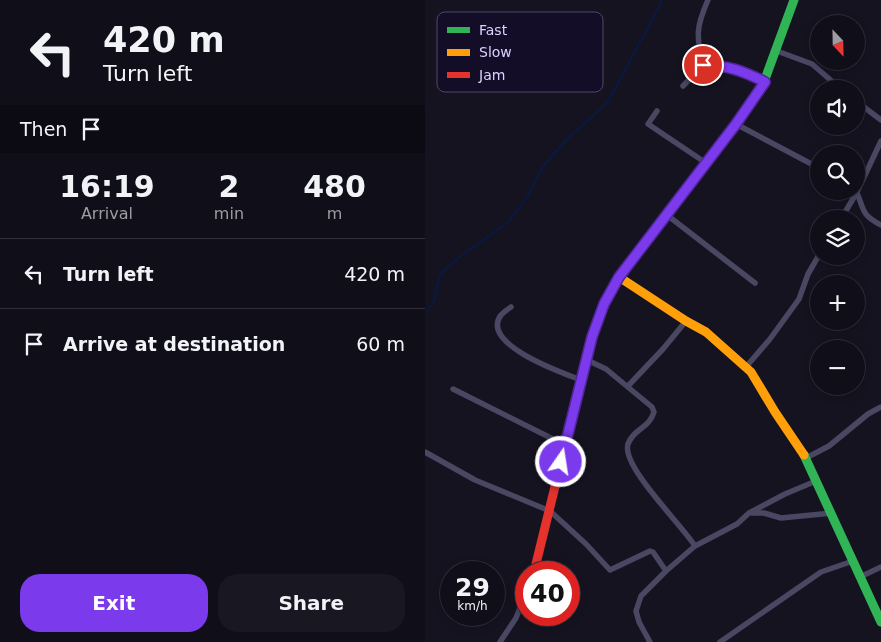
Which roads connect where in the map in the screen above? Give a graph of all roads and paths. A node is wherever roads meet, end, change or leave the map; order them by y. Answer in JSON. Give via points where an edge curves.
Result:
{"nodes":[{"id":1,"x":708,"y":0,"type":"edge"},
{"id":2,"x":794,"y":0,"type":"edge"},
{"id":3,"x":777,"y":51,"type":"junction"},
{"id":4,"x":703,"y":65,"type":"junction"},
{"id":5,"x":831,"y":80,"type":"edge"},
{"id":6,"x":765,"y":82,"type":"junction"},
{"id":7,"x":683,"y":86,"type":"dead end"},
{"id":8,"x":865,"y":108,"type":"edge"},
{"id":9,"x":657,"y":111,"type":"dead end"},
{"id":10,"x":881,"y":120,"type":"edge"},
{"id":11,"x":736,"y":124,"type":"junction"},
{"id":12,"x":881,"y":140,"type":"edge"},
{"id":13,"x":706,"y":163,"type":"junction"},
{"id":14,"x":810,"y":163,"type":"edge"},
{"id":15,"x":865,"y":173,"type":"edge"},
{"id":16,"x":859,"y":200,"type":"edge"},
{"id":17,"x":667,"y":215,"type":"junction"},
{"id":18,"x":881,"y":226,"type":"edge"},
{"id":19,"x":813,"y":265,"type":"edge"},
{"id":20,"x":619,"y":277,"type":"junction"},
{"id":21,"x":755,"y":283,"type":"dead end"},
{"id":22,"x":511,"y":307,"type":"dead end"},
{"id":23,"x":686,"y":321,"type":"junction"},
{"id":24,"x":587,"y":360,"type":"junction"},
{"id":25,"x":745,"y":368,"type":"junction"},
{"id":26,"x":581,"y":380,"type":"junction"},
{"id":27,"x":628,"y":386,"type":"junction"},
{"id":28,"x":453,"y":389,"type":"dead end"},
{"id":29,"x":881,"y":407,"type":"edge"},
{"id":30,"x":565,"y":445,"type":"junction"},
{"id":31,"x":425,"y":452,"type":"edge"},
{"id":32,"x":806,"y":458,"type":"junction"},
{"id":33,"x":816,"y":481,"type":"junction"},
{"id":34,"x":550,"y":511,"type":"junction"},
{"id":35,"x":749,"y":513,"type":"junction"},
{"id":36,"x":832,"y":513,"type":"junction"},
{"id":37,"x":695,"y":546,"type":"junction"},
{"id":38,"x":853,"y":560,"type":"junction"},
{"id":39,"x":537,"y":561,"type":"edge"},
{"id":40,"x":881,"y":567,"type":"edge"},
{"id":41,"x":666,"y":571,"type":"junction"},
{"id":42,"x":860,"y":577,"type":"junction"},
{"id":43,"x":515,"y":620,"type":"edge"},
{"id":44,"x":881,"y":622,"type":"edge"},
{"id":45,"x":500,"y":642,"type":"edge"},
{"id":46,"x":650,"y":642,"type":"edge"},
{"id":47,"x":719,"y":642,"type":"edge"}],
"edges":[{"from":1,"to":4,"type":"street","via":[[697,31]]},
{"from":2,"to":3,"type":"street"},
{"from":3,"to":5,"type":"street","via":[[812,64]]},
{"from":3,"to":6,"type":"street"},
{"from":4,"to":6,"type":"street","via":[[739,69]]},
{"from":4,"to":7,"type":"street"},
{"from":6,"to":11,"type":"street"},
{"from":8,"to":10,"type":"street"},
{"from":9,"to":13,"type":"street","via":[[648,124]]},
{"from":11,"to":13,"type":"street"},
{"from":11,"to":14,"type":"street"},
{"from":12,"to":15,"type":"street"},
{"from":13,"to":17,"type":"street"},
{"from":16,"to":18,"type":"street","via":[[868,218]]},
{"from":17,"to":20,"type":"street"},
{"from":17,"to":21,"type":"street"},
{"from":19,"to":25,"type":"street","via":[[799,299]]},
{"from":20,"to":23,"type":"street"},
{"from":20,"to":24,"type":"street","via":[[601,313]]},
{"from":22,"to":26,"type":"street","via":[[501,315],[498,325],[501,336],[509,345],[540,363]]},
{"from":23,"to":25,"type":"street","via":[[706,332]]},
{"from":23,"to":27,"type":"street"},
{"from":24,"to":26,"type":"street"},
{"from":24,"to":27,"type":"street","via":[[606,369]]},
{"from":25,"to":32,"type":"street","via":[[751,372]]},
{"from":26,"to":30,"type":"street"},
{"from":27,"to":37,"type":"street","via":[[652,406],[654,412],[647,425],[632,435],[627,446],[628,457]]},
{"from":28,"to":30,"type":"street"},
{"from":29,"to":32,"type":"street","via":[[829,446]]},
{"from":30,"to":34,"type":"street"},
{"from":31,"to":34,"type":"street","via":[[475,480]]},
{"from":32,"to":33,"type":"street"},
{"from":33,"to":35,"type":"street"},
{"from":33,"to":36,"type":"street"},
{"from":34,"to":39,"type":"street"},
{"from":34,"to":41,"type":"street","via":[[610,570],[650,551]]},
{"from":35,"to":36,"type":"street","via":[[781,518]]},
{"from":35,"to":37,"type":"street","via":[[737,524]]},
{"from":36,"to":38,"type":"street"},
{"from":37,"to":41,"type":"street"},
{"from":38,"to":42,"type":"street"},
{"from":38,"to":47,"type":"street","via":[[821,572]]},
{"from":40,"to":42,"type":"street"},
{"from":41,"to":46,"type":"street","via":[[641,596],[636,611]]},
{"from":42,"to":44,"type":"street"},
{"from":43,"to":45,"type":"street"}]}
